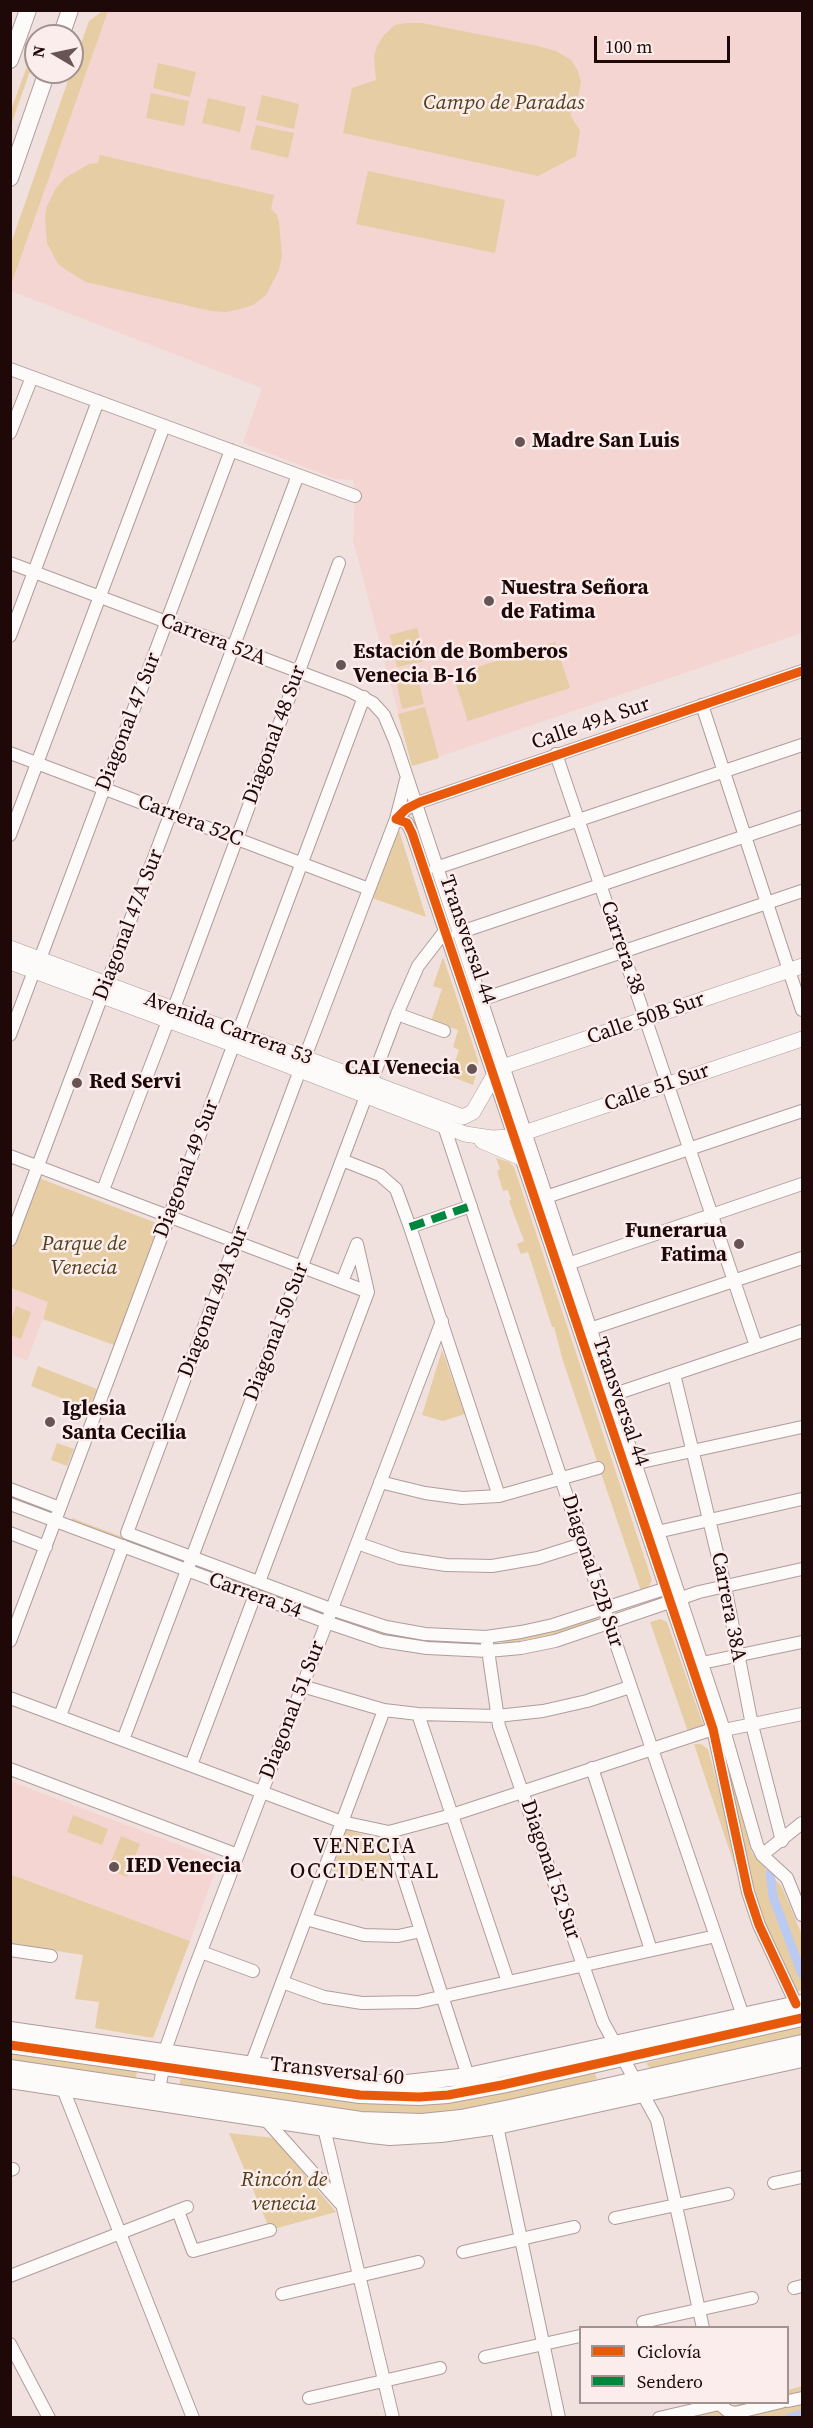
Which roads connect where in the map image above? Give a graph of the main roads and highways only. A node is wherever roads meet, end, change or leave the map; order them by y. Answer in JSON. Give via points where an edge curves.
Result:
{"nodes":[{"id":1,"x":28,"y":10,"type":"edge"},
{"id":2,"x":12,"y":50,"type":"edge"},
{"id":3,"x":43,"y":84,"type":"edge"},
{"id":4,"x":10,"y":178,"type":"edge"},
{"id":5,"x":10,"y":948,"type":"edge"},
{"id":6,"x":10,"y":962,"type":"edge"},
{"id":7,"x":37,"y":965,"type":"junction"},
{"id":8,"x":796,"y":968,"type":"edge"},
{"id":9,"x":802,"y":1039,"type":"edge"},
{"id":10,"x":498,"y":1072,"type":"joint"},
{"id":11,"x":369,"y":1089,"type":"junction"},
{"id":12,"x":465,"y":1134,"type":"junction"},
{"id":13,"x":518,"y":1135,"type":"joint"},
{"id":14,"x":519,"y":1157,"type":"road end"},
{"id":15,"x":800,"y":2011,"type":"edge"},
{"id":16,"x":693,"y":2027,"type":"junction"},
{"id":17,"x":10,"y":2030,"type":"edge"},
{"id":18,"x":735,"y":2033,"type":"junction"},
{"id":19,"x":802,"y":2043,"type":"edge"},
{"id":20,"x":10,"y":2045,"type":"edge"},
{"id":21,"x":618,"y":2051,"type":"junction"},
{"id":22,"x":748,"y":2055,"type":"junction"},
{"id":23,"x":552,"y":2058,"type":"junction"},
{"id":24,"x":802,"y":2059,"type":"edge"},
{"id":25,"x":164,"y":2061,"type":"junction"},
{"id":26,"x":10,"y":2068,"type":"edge"},
{"id":27,"x":246,"y":2070,"type":"junction"},
{"id":28,"x":10,"y":2080,"type":"edge"},
{"id":29,"x":525,"y":2080,"type":"junction"},
{"id":30,"x":703,"y":2081,"type":"junction"},
{"id":31,"x":639,"y":2087,"type":"junction"},
{"id":32,"x":158,"y":2097,"type":"junction"},
{"id":33,"x":238,"y":2103,"type":"junction"},
{"id":34,"x":257,"y":2118,"type":"junction"},
{"id":35,"x":493,"y":2119,"type":"junction"}],
"edges":[{"from":1,"to":2,"type":"highway"},
{"from":3,"to":4,"type":"highway"},
{"from":5,"to":7,"type":"main road","name":"Avenida Carrera 53"},
{"from":6,"to":7,"type":"main road","name":"Avenida Carrera 53"},
{"from":7,"to":11,"type":"main road","name":"Avenida Carrera 53"},
{"from":8,"to":10,"type":"main road","name":"Calle 50B Sur"},
{"from":9,"to":13,"type":"main road","name":"Calle 51 Sur"},
{"from":10,"to":11,"type":"main road","name":"Avenida Carrera 53","via":[[473,1112],[463,1117]]},
{"from":11,"to":12,"type":"main road","name":"Avenida Carrera 53"},
{"from":12,"to":13,"type":"main road","name":"Avenida Carrera 53","via":[[492,1138]]},
{"from":12,"to":14,"type":"main road"},
{"from":15,"to":16,"type":"highway","name":"Transversal 60","via":[[743,2016]]},
{"from":15,"to":18,"type":"highway","name":"Transversal 60"},
{"from":16,"to":18,"type":"highway"},
{"from":16,"to":21,"type":"highway","name":"Transversal 60"},
{"from":17,"to":25,"type":"highway","name":"Transversal 60"},
{"from":18,"to":21,"type":"highway","name":"Transversal 60"},
{"from":19,"to":22,"type":"highway","name":"Transversal 60"},
{"from":20,"to":25,"type":"highway","name":"Transversal 60"},
{"from":21,"to":23,"type":"highway","name":"Transversal 60"},
{"from":21,"to":29,"type":"highway","name":"Transversal 60"},
{"from":22,"to":30,"type":"highway"},
{"from":22,"to":31,"type":"highway","name":"Transversal 60"},
{"from":23,"to":27,"type":"highway","name":"Transversal 60","via":[[421,2082],[378,2083]]},
{"from":23,"to":29,"type":"highway"},
{"from":24,"to":30,"type":"highway","name":"Transversal 60"},
{"from":25,"to":27,"type":"highway","name":"Transversal 60"},
{"from":26,"to":32,"type":"highway","name":"Transversal 60"},
{"from":27,"to":29,"type":"highway","name":"Transversal 60","via":[[389,2098],[448,2095]]},
{"from":28,"to":32,"type":"highway","name":"Transversal 60"},
{"from":30,"to":31,"type":"highway","name":"Transversal 60"},
{"from":31,"to":35,"type":"highway","name":"Transversal 60"},
{"from":32,"to":33,"type":"highway","name":"Transversal 60"},
{"from":32,"to":34,"type":"highway","name":"Transversal 60"},
{"from":33,"to":34,"type":"highway"},
{"from":33,"to":35,"type":"highway","name":"Transversal 60","via":[[390,2122]]},
{"from":34,"to":35,"type":"highway","name":"Transversal 60","via":[[390,2137],[472,2130]]}]}
